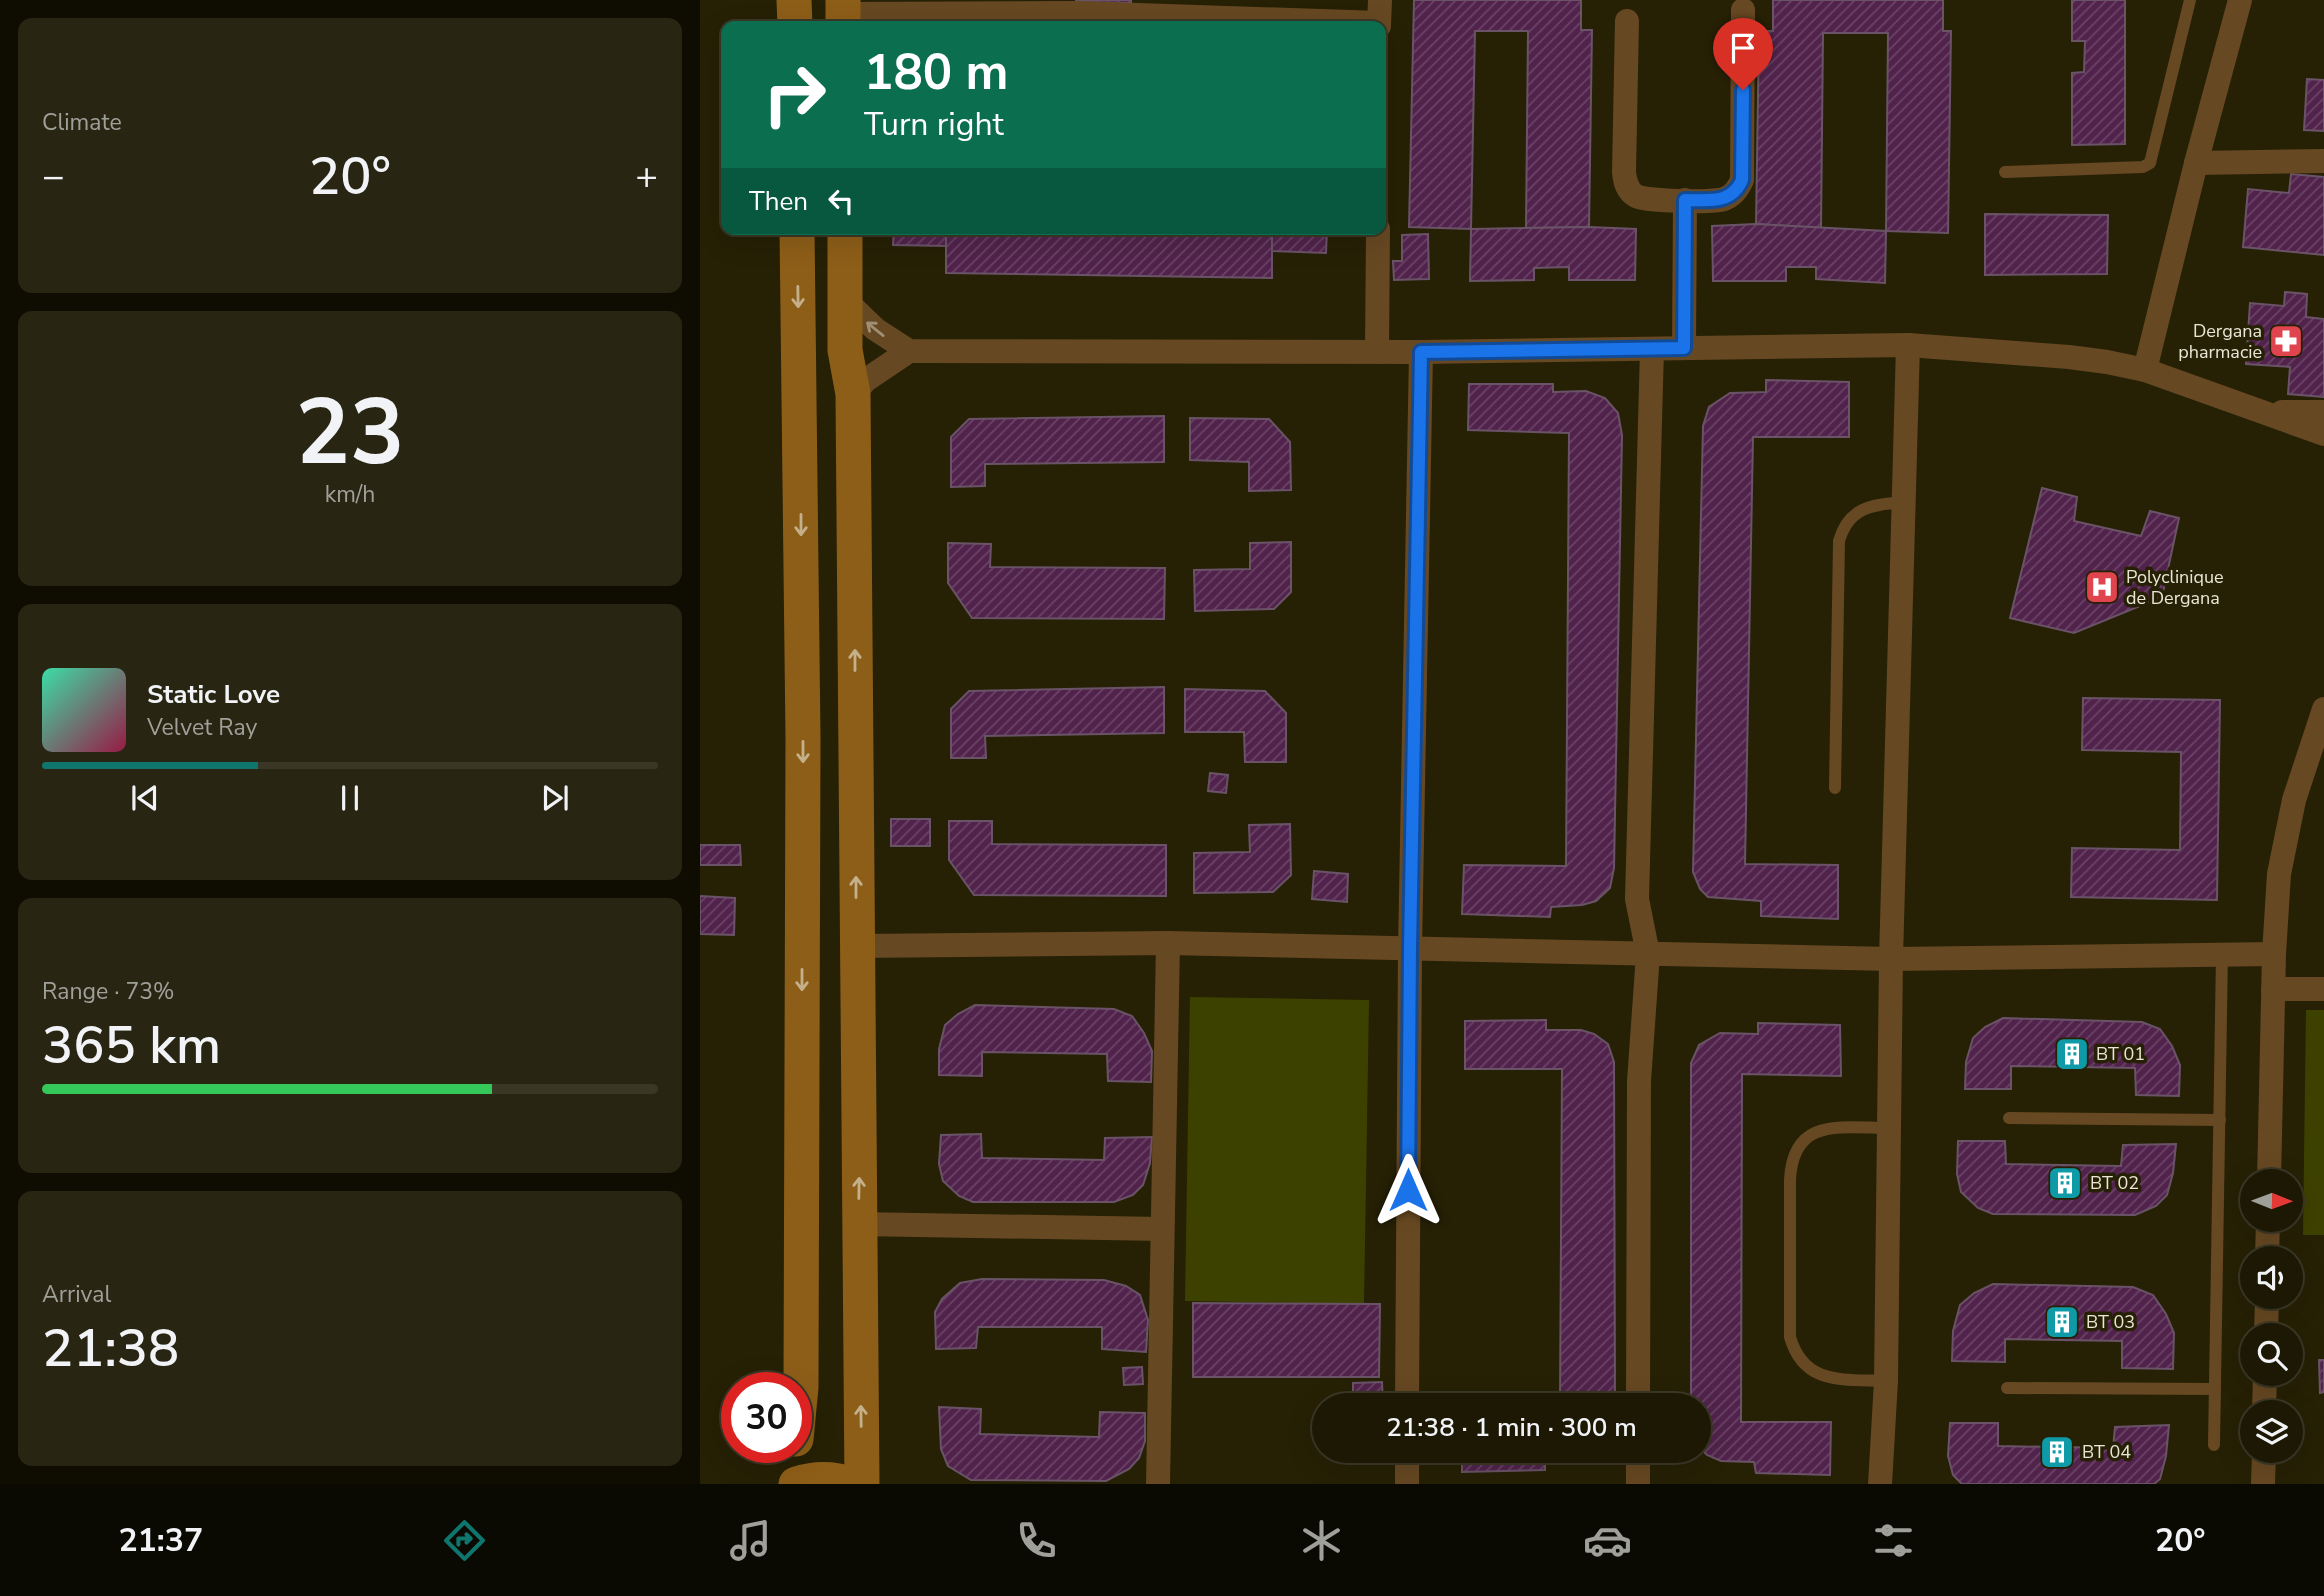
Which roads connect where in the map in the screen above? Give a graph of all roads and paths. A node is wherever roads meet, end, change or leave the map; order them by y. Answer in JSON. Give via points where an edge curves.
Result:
{"nodes":[{"id":1,"x":794,"y":0,"type":"edge"},
{"id":2,"x":2190,"y":0,"type":"edge"},
{"id":3,"x":2240,"y":0,"type":"edge"},
{"id":4,"x":1026,"y":6,"type":"edge"},
{"id":5,"x":1184,"y":8,"type":"edge"},
{"id":6,"x":1744,"y":10,"type":"dead end"},
{"id":7,"x":843,"y":13,"type":"edge"},
{"id":8,"x":1379,"y":16,"type":"edge"},
{"id":9,"x":794,"y":21,"type":"edge"},
{"id":10,"x":1627,"y":21,"type":"dead end"},
{"id":11,"x":2324,"y":161,"type":"edge"},
{"id":12,"x":2196,"y":163,"type":"junction"},
{"id":13,"x":2004,"y":172,"type":"dead end"},
{"id":14,"x":1685,"y":200,"type":"junction"},
{"id":15,"x":797,"y":235,"type":"edge"},
{"id":16,"x":845,"y":235,"type":"edge"},
{"id":17,"x":1378,"y":235,"type":"edge"},
{"id":18,"x":845,"y":300,"type":"junction"},
{"id":19,"x":1908,"y":345,"type":"junction"},
{"id":20,"x":1652,"y":348,"type":"junction"},
{"id":21,"x":1684,"y":348,"type":"junction"},
{"id":22,"x":909,"y":351,"type":"junction"},
{"id":23,"x":1377,"y":351,"type":"junction"},
{"id":24,"x":1421,"y":352,"type":"junction"},
{"id":25,"x":2144,"y":370,"type":"junction"},
{"id":26,"x":853,"y":394,"type":"junction"},
{"id":27,"x":2264,"y":411,"type":"junction"},
{"id":28,"x":2324,"y":412,"type":"edge"},
{"id":29,"x":2324,"y":434,"type":"edge"},
{"id":30,"x":1905,"y":502,"type":"junction"},
{"id":31,"x":2324,"y":709,"type":"edge"},
{"id":32,"x":1835,"y":788,"type":"dead end"},
{"id":33,"x":1168,"y":943,"type":"junction"},
{"id":34,"x":856,"y":946,"type":"junction"},
{"id":35,"x":1410,"y":949,"type":"junction"},
{"id":36,"x":1648,"y":954,"type":"junction"},
{"id":37,"x":2222,"y":954,"type":"junction"},
{"id":38,"x":2274,"y":954,"type":"junction"},
{"id":39,"x":1891,"y":959,"type":"junction"},
{"id":40,"x":2273,"y":989,"type":"junction"},
{"id":41,"x":2324,"y":989,"type":"edge"},
{"id":42,"x":2009,"y":1118,"type":"dead end"},
{"id":43,"x":2220,"y":1120,"type":"junction"},
{"id":44,"x":1889,"y":1128,"type":"junction"},
{"id":45,"x":2269,"y":1169,"type":"edge"},
{"id":46,"x":858,"y":1224,"type":"junction"},
{"id":47,"x":1162,"y":1229,"type":"junction"},
{"id":48,"x":801,"y":1372,"type":"edge"},
{"id":49,"x":1885,"y":1381,"type":"junction"},
{"id":50,"x":2007,"y":1388,"type":"dead end"},
{"id":51,"x":2215,"y":1389,"type":"junction"},
{"id":52,"x":1407,"y":1393,"type":"edge"},
{"id":53,"x":1638,"y":1393,"type":"edge"},
{"id":54,"x":2214,"y":1445,"type":"dead end"},
{"id":55,"x":791,"y":1463,"type":"edge"},
{"id":56,"x":1407,"y":1463,"type":"edge"},
{"id":57,"x":1638,"y":1463,"type":"edge"},
{"id":58,"x":2264,"y":1463,"type":"edge"},
{"id":59,"x":786,"y":1484,"type":"edge"},
{"id":60,"x":796,"y":1484,"type":"edge"},
{"id":61,"x":851,"y":1484,"type":"edge"},
{"id":62,"x":862,"y":1484,"type":"edge"},
{"id":63,"x":1158,"y":1484,"type":"edge"},
{"id":64,"x":1406,"y":1484,"type":"edge"},
{"id":65,"x":1638,"y":1484,"type":"edge"},
{"id":66,"x":1880,"y":1484,"type":"edge"},
{"id":67,"x":2263,"y":1484,"type":"edge"}],
"edges":[{"from":1,"to":9,"type":"street"},
{"from":2,"to":13,"type":"lane","via":[[2150,163],[2143,167]]},
{"from":3,"to":12,"type":"street"},
{"from":4,"to":5,"type":"street"},
{"from":4,"to":7,"type":"street"},
{"from":5,"to":8,"type":"street"},
{"from":6,"to":14,"type":"street","via":[[1742,180],[1726,199]]},
{"from":10,"to":14,"type":"street","via":[[1627,186],[1642,199]]},
{"from":11,"to":12,"type":"street"},
{"from":12,"to":25,"type":"street"},
{"from":14,"to":21,"type":"street"},
{"from":15,"to":48,"type":"street","one_way":true,"via":[[803,791]]},
{"from":16,"to":18,"type":"street"},
{"from":17,"to":23,"type":"street"},
{"from":22,"to":18,"type":"street","one_way":true,"via":[[875,329]]},
{"from":18,"to":26,"type":"street","via":[[845,350]]},
{"from":19,"to":21,"type":"street"},
{"from":19,"to":25,"type":"street","via":[[2069,357]]},
{"from":19,"to":30,"type":"street"},
{"from":20,"to":21,"type":"street"},
{"from":20,"to":24,"type":"street"},
{"from":20,"to":36,"type":"street","via":[[1637,899]]},
{"from":22,"to":23,"type":"street"},
{"from":22,"to":26,"type":"street"},
{"from":23,"to":24,"type":"street"},
{"from":24,"to":35,"type":"street"},
{"from":25,"to":27,"type":"street"},
{"from":34,"to":26,"type":"street","one_way":true},
{"from":27,"to":28,"type":"street"},
{"from":27,"to":29,"type":"street"},
{"from":30,"to":32,"type":"lane","via":[[1869,506],[1858,512],[1842,530],[1839,541]]},
{"from":30,"to":39,"type":"street"},
{"from":31,"to":38,"type":"street","via":[[2284,836]]},
{"from":33,"to":34,"type":"street"},
{"from":33,"to":35,"type":"street"},
{"from":33,"to":47,"type":"street"},
{"from":46,"to":34,"type":"street","one_way":true},
{"from":35,"to":36,"type":"street"},
{"from":35,"to":52,"type":"street"},
{"from":36,"to":39,"type":"street"},
{"from":36,"to":53,"type":"street","via":[[1639,1081]]},
{"from":37,"to":38,"type":"street"},
{"from":37,"to":39,"type":"street"},
{"from":37,"to":43,"type":"lane"},
{"from":38,"to":40,"type":"street"},
{"from":39,"to":44,"type":"street"},
{"from":40,"to":41,"type":"street"},
{"from":40,"to":45,"type":"street"},
{"from":42,"to":43,"type":"lane"},
{"from":43,"to":51,"type":"lane"},
{"from":44,"to":49,"type":"street"},
{"from":44,"to":49,"type":"lane","via":[[1825,1128],[1809,1134],[1790,1162],[1790,1337],[1794,1350],[1802,1362],[1824,1377]]},
{"from":46,"to":47,"type":"street"},
{"from":62,"to":46,"type":"street","one_way":true},
{"from":47,"to":63,"type":"street"},
{"from":49,"to":66,"type":"street"},
{"from":50,"to":51,"type":"lane"},
{"from":51,"to":54,"type":"lane"},
{"from":55,"to":59,"type":"street"},
{"from":56,"to":64,"type":"street"},
{"from":57,"to":65,"type":"street"},
{"from":58,"to":67,"type":"street"},
{"from":60,"to":61,"type":"street","via":[[828,1479]]}]}
